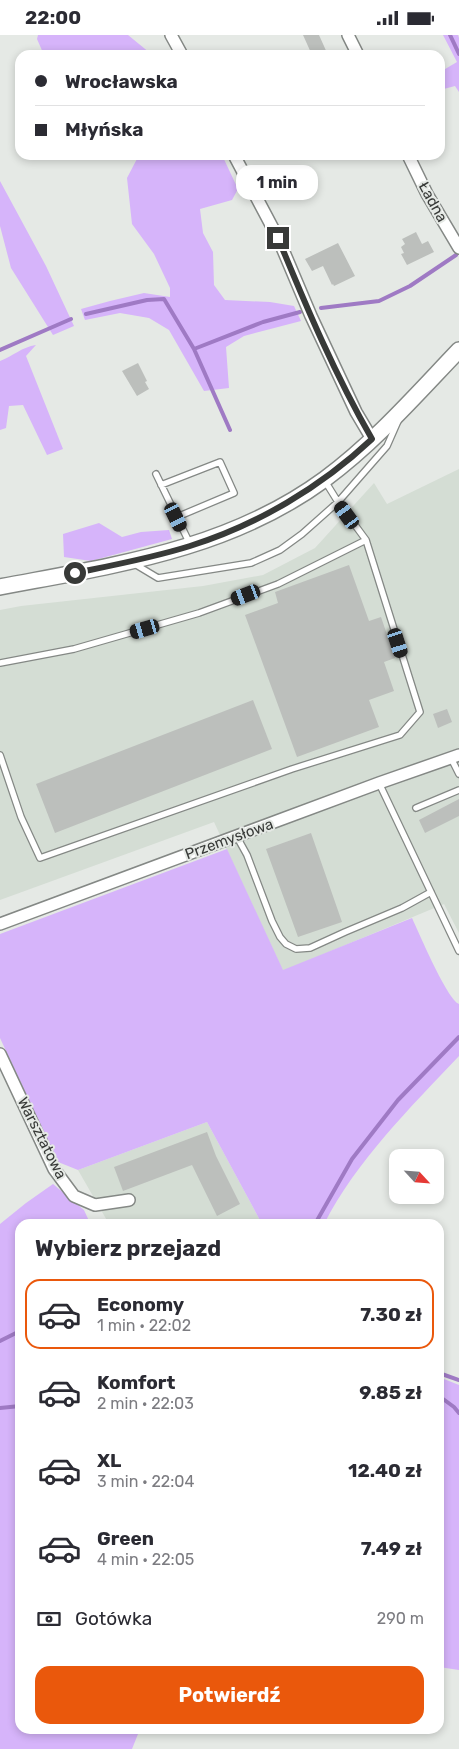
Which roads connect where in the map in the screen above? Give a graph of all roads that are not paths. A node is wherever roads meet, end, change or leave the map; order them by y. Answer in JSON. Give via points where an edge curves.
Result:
{"nodes":[{"id":1,"x":171,"y":35,"type":"edge"},
{"id":2,"x":348,"y":35,"type":"edge"},
{"id":3,"x":179,"y":50,"type":"edge"},
{"id":4,"x":356,"y":50,"type":"edge"},
{"id":5,"x":237,"y":160,"type":"edge"},
{"id":6,"x":410,"y":160,"type":"edge"},
{"id":7,"x":459,"y":248,"type":"edge"},
{"id":8,"x":459,"y":350,"type":"edge"},
{"id":9,"x":402,"y":410,"type":"junction"},
{"id":10,"x":372,"y":439,"type":"junction"},
{"id":11,"x":156,"y":475,"type":"dead end"},
{"id":12,"x":324,"y":479,"type":"junction"},
{"id":13,"x":161,"y":485,"type":"junction"},
{"id":14,"x":338,"y":502,"type":"junction"},
{"id":15,"x":176,"y":517,"type":"junction"},
{"id":16,"x":366,"y":540,"type":"junction"},
{"id":17,"x":191,"y":546,"type":"junction"},
{"id":18,"x":132,"y":562,"type":"junction"},
{"id":19,"x":0,"y":587,"type":"edge"},
{"id":20,"x":0,"y":663,"type":"edge"},
{"id":21,"x":0,"y":755,"type":"edge"},
{"id":22,"x":455,"y":757,"type":"edge"},
{"id":23,"x":459,"y":774,"type":"edge"},
{"id":24,"x":379,"y":783,"type":"junction"},
{"id":25,"x":459,"y":790,"type":"edge"},
{"id":26,"x":416,"y":809,"type":"dead end"},
{"id":27,"x":237,"y":837,"type":"junction"},
{"id":28,"x":431,"y":892,"type":"junction"},
{"id":29,"x":0,"y":924,"type":"edge"},
{"id":30,"x":459,"y":951,"type":"edge"},
{"id":31,"x":0,"y":1054,"type":"edge"},
{"id":32,"x":129,"y":1200,"type":"dead end"}],
"edges":[{"from":1,"to":3,"type":"street"},
{"from":2,"to":4,"type":"street"},
{"from":5,"to":10,"type":"street","via":[[278,238],[315,325]]},
{"from":6,"to":7,"type":"street","name":"Ładna"},
{"from":8,"to":9,"type":"main road"},
{"from":9,"to":10,"type":"main road"},
{"from":9,"to":14,"type":"lane","via":[[387,446]]},
{"from":10,"to":12,"type":"main road"},
{"from":11,"to":13,"type":"lane"},
{"from":12,"to":14,"type":"lane"},
{"from":12,"to":17,"type":"main road","via":[[266,514]]},
{"from":13,"to":15,"type":"lane"},
{"from":13,"to":15,"type":"lane","via":[[220,461],[234,493]]},
{"from":14,"to":16,"type":"lane"},
{"from":14,"to":18,"type":"lane","via":[[302,535],[280,550],[251,563],[158,577]]},
{"from":15,"to":17,"type":"lane"},
{"from":16,"to":20,"type":"lane","via":[[278,583],[199,613],[74,649]]},
{"from":16,"to":21,"type":"lane","via":[[420,712],[400,735],[292,769],[40,858],[21,817]]},
{"from":17,"to":18,"type":"main road"},
{"from":18,"to":19,"type":"main road"},
{"from":22,"to":23,"type":"lane"},
{"from":22,"to":24,"type":"street","name":"Przemysłowa"},
{"from":24,"to":27,"type":"street","name":"Przemysłowa"},
{"from":24,"to":28,"type":"lane"},
{"from":25,"to":26,"type":"lane"},
{"from":27,"to":28,"type":"lane","via":[[280,937],[296,949],[310,948]]},
{"from":27,"to":29,"type":"street","name":"Przemysłowa"},
{"from":28,"to":30,"type":"lane"},
{"from":31,"to":32,"type":"street","name":"Warsztatowa","via":[[54,1169],[74,1196],[94,1205]]}]}
